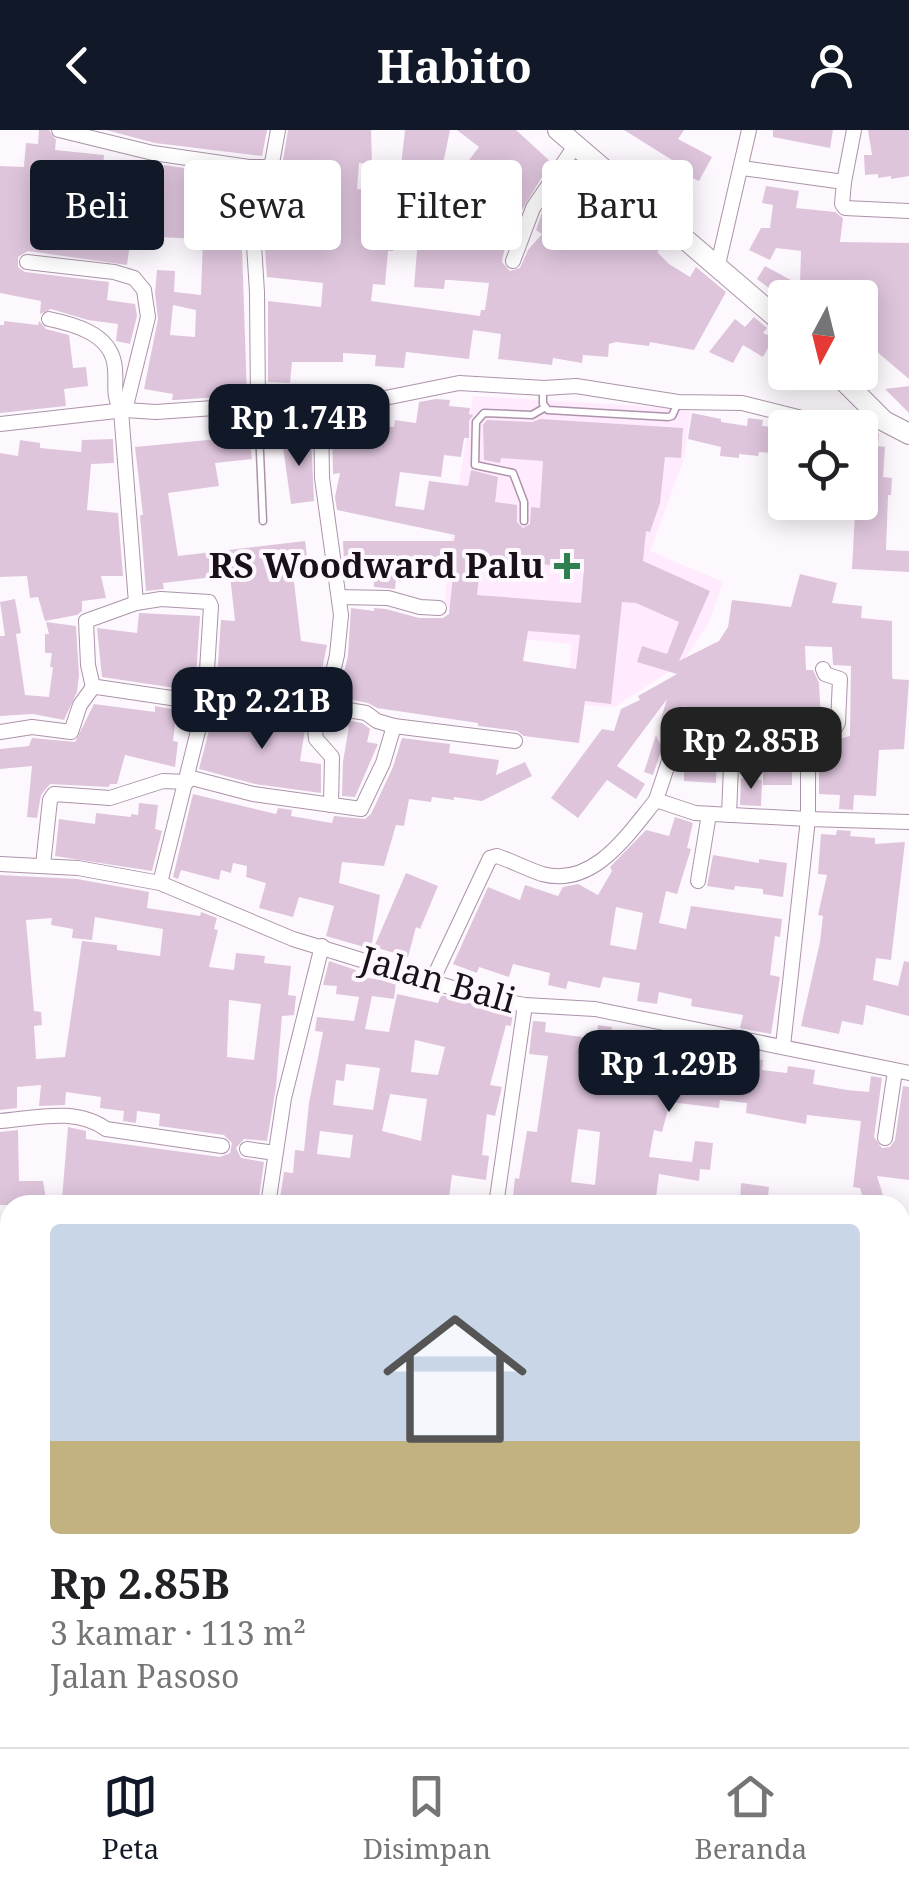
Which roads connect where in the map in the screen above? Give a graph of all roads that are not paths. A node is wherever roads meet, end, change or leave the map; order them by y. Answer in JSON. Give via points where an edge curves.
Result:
{"nodes":[{"id":1,"x":59,"y":130,"type":"edge"},
{"id":2,"x":278,"y":130,"type":"edge"},
{"id":3,"x":558,"y":130,"type":"edge"},
{"id":4,"x":749,"y":130,"type":"edge"},
{"id":5,"x":854,"y":130,"type":"edge"},
{"id":6,"x":576,"y":146,"type":"junction"},
{"id":7,"x":201,"y":160,"type":"edge"},
{"id":8,"x":273,"y":160,"type":"edge"},
{"id":9,"x":742,"y":168,"type":"junction"},
{"id":10,"x":844,"y":182,"type":"junction"},
{"id":11,"x":909,"y":211,"type":"edge"},
{"id":12,"x":254,"y":250,"type":"edge"},
{"id":13,"x":513,"y":261,"type":"dead end"},
{"id":14,"x":27,"y":262,"type":"dead end"},
{"id":15,"x":717,"y":270,"type":"junction"},
{"id":16,"x":768,"y":311,"type":"edge"},
{"id":17,"x":48,"y":319,"type":"dead end"},
{"id":18,"x":544,"y":388,"type":"junction"},
{"id":19,"x":853,"y":390,"type":"edge"},
{"id":20,"x":678,"y":402,"type":"junction"},
{"id":21,"x":258,"y":405,"type":"junction"},
{"id":22,"x":544,"y":408,"type":"junction"},
{"id":23,"x":123,"y":410,"type":"junction"},
{"id":24,"x":321,"y":411,"type":"junction"},
{"id":25,"x":884,"y":422,"type":"junction"},
{"id":26,"x":0,"y":424,"type":"edge"},
{"id":27,"x":909,"y":434,"type":"edge"},
{"id":28,"x":264,"y":521,"type":"dead end"},
{"id":29,"x":524,"y":521,"type":"dead end"},
{"id":30,"x":339,"y":597,"type":"junction"},
{"id":31,"x":136,"y":603,"type":"junction"},
{"id":32,"x":439,"y":608,"type":"dead end"},
{"id":33,"x":822,"y":670,"type":"dead end"},
{"id":34,"x":93,"y":687,"type":"junction"},
{"id":35,"x":205,"y":702,"type":"junction"},
{"id":36,"x":324,"y":706,"type":"junction"},
{"id":37,"x":733,"y":717,"type":"dead end"},
{"id":38,"x":394,"y":726,"type":"junction"},
{"id":39,"x":0,"y":732,"type":"edge"},
{"id":40,"x":515,"y":741,"type":"dead end"},
{"id":41,"x":674,"y":746,"type":"dead end"},
{"id":42,"x":188,"y":779,"type":"junction"},
{"id":43,"x":655,"y":801,"type":"junction"},
{"id":44,"x":331,"y":805,"type":"junction"},
{"id":45,"x":709,"y":814,"type":"junction"},
{"id":46,"x":729,"y":816,"type":"junction"},
{"id":47,"x":808,"y":819,"type":"junction"},
{"id":48,"x":909,"y":822,"type":"edge"},
{"id":49,"x":0,"y":864,"type":"edge"},
{"id":50,"x":43,"y":865,"type":"junction"},
{"id":51,"x":698,"y":881,"type":"dead end"},
{"id":52,"x":160,"y":883,"type":"junction"},
{"id":53,"x":322,"y":946,"type":"junction"},
{"id":54,"x":432,"y":981,"type":"junction"},
{"id":55,"x":525,"y":1005,"type":"junction"},
{"id":56,"x":783,"y":1046,"type":"junction"},
{"id":57,"x":902,"y":1072,"type":"edge"},
{"id":58,"x":0,"y":1121,"type":"edge"},
{"id":59,"x":884,"y":1138,"type":"dead end"},
{"id":60,"x":222,"y":1146,"type":"dead end"},
{"id":61,"x":247,"y":1149,"type":"dead end"},
{"id":62,"x":275,"y":1154,"type":"junction"},
{"id":63,"x":269,"y":1195,"type":"edge"},
{"id":64,"x":497,"y":1195,"type":"edge"}],
"edges":[{"from":1,"to":7,"type":"street"},
{"from":2,"to":8,"type":"street"},
{"from":3,"to":6,"type":"main road"},
{"from":4,"to":9,"type":"street"},
{"from":5,"to":10,"type":"street"},
{"from":6,"to":13,"type":"street","via":[[533,208]]},
{"from":6,"to":15,"type":"main road"},
{"from":9,"to":10,"type":"street"},
{"from":9,"to":15,"type":"street"},
{"from":10,"to":11,"type":"street","via":[[846,208]]},
{"from":12,"to":21,"type":"street"},
{"from":14,"to":23,"type":"street","via":[[114,272],[134,278],[144,290],[148,317]]},
{"from":15,"to":16,"type":"main road"},
{"from":17,"to":23,"type":"street","via":[[74,324],[105,344]]},
{"from":18,"to":20,"type":"street","via":[[576,386]]},
{"from":18,"to":22,"type":"lane"},
{"from":18,"to":24,"type":"street","via":[[460,383]]},
{"from":19,"to":25,"type":"main road"},
{"from":20,"to":22,"type":"lane","via":[[668,417]]},
{"from":20,"to":25,"type":"street","via":[[742,403],[802,418]]},
{"from":21,"to":23,"type":"street"},
{"from":21,"to":24,"type":"street"},
{"from":21,"to":28,"type":"lane"},
{"from":22,"to":29,"type":"lane","via":[[532,415],[484,413],[476,422],[475,464],[513,474]]},
{"from":23,"to":26,"type":"street"},
{"from":23,"to":31,"type":"street"},
{"from":24,"to":30,"type":"street","via":[[322,478]]},
{"from":25,"to":27,"type":"main road"},
{"from":30,"to":32,"type":"street"},
{"from":30,"to":36,"type":"street","via":[[342,615]]},
{"from":31,"to":34,"type":"street","via":[[86,621]]},
{"from":31,"to":35,"type":"street","via":[[209,602]]},
{"from":33,"to":47,"type":"street","via":[[840,679],[838,723],[808,738]]},
{"from":34,"to":35,"type":"street"},
{"from":34,"to":39,"type":"street","via":[[71,732]]},
{"from":35,"to":36,"type":"street"},
{"from":35,"to":42,"type":"street"},
{"from":36,"to":38,"type":"street"},
{"from":36,"to":44,"type":"street","via":[[316,735],[332,757]]},
{"from":37,"to":46,"type":"street"},
{"from":38,"to":40,"type":"street"},
{"from":38,"to":44,"type":"street","via":[[364,808]]},
{"from":41,"to":43,"type":"street"},
{"from":42,"to":44,"type":"street"},
{"from":42,"to":50,"type":"street","via":[[110,798],[54,794]]},
{"from":42,"to":52,"type":"street"},
{"from":43,"to":45,"type":"street"},
{"from":43,"to":54,"type":"street","via":[[614,851],[573,876],[490,858]]},
{"from":45,"to":46,"type":"street"},
{"from":45,"to":51,"type":"street"},
{"from":46,"to":47,"type":"street"},
{"from":47,"to":48,"type":"street"},
{"from":47,"to":56,"type":"street"},
{"from":49,"to":50,"type":"street","name":"Jalan Bali"},
{"from":50,"to":52,"type":"street","name":"Jalan Bali"},
{"from":52,"to":53,"type":"street","name":"Jalan Bali"},
{"from":53,"to":54,"type":"street","name":"Jalan Bali"},
{"from":53,"to":62,"type":"street","name":"Jalan Bali"},
{"from":54,"to":55,"type":"street","name":"Jalan Bali"},
{"from":55,"to":56,"type":"street","name":"Jalan Bali","via":[[596,1009]]},
{"from":55,"to":64,"type":"street"},
{"from":56,"to":57,"type":"street","name":"Jalan Bali"},
{"from":57,"to":59,"type":"street"},
{"from":58,"to":60,"type":"street","via":[[75,1115],[106,1129]]},
{"from":61,"to":62,"type":"street"},
{"from":62,"to":63,"type":"street","name":"Jalan Bali"}]}
